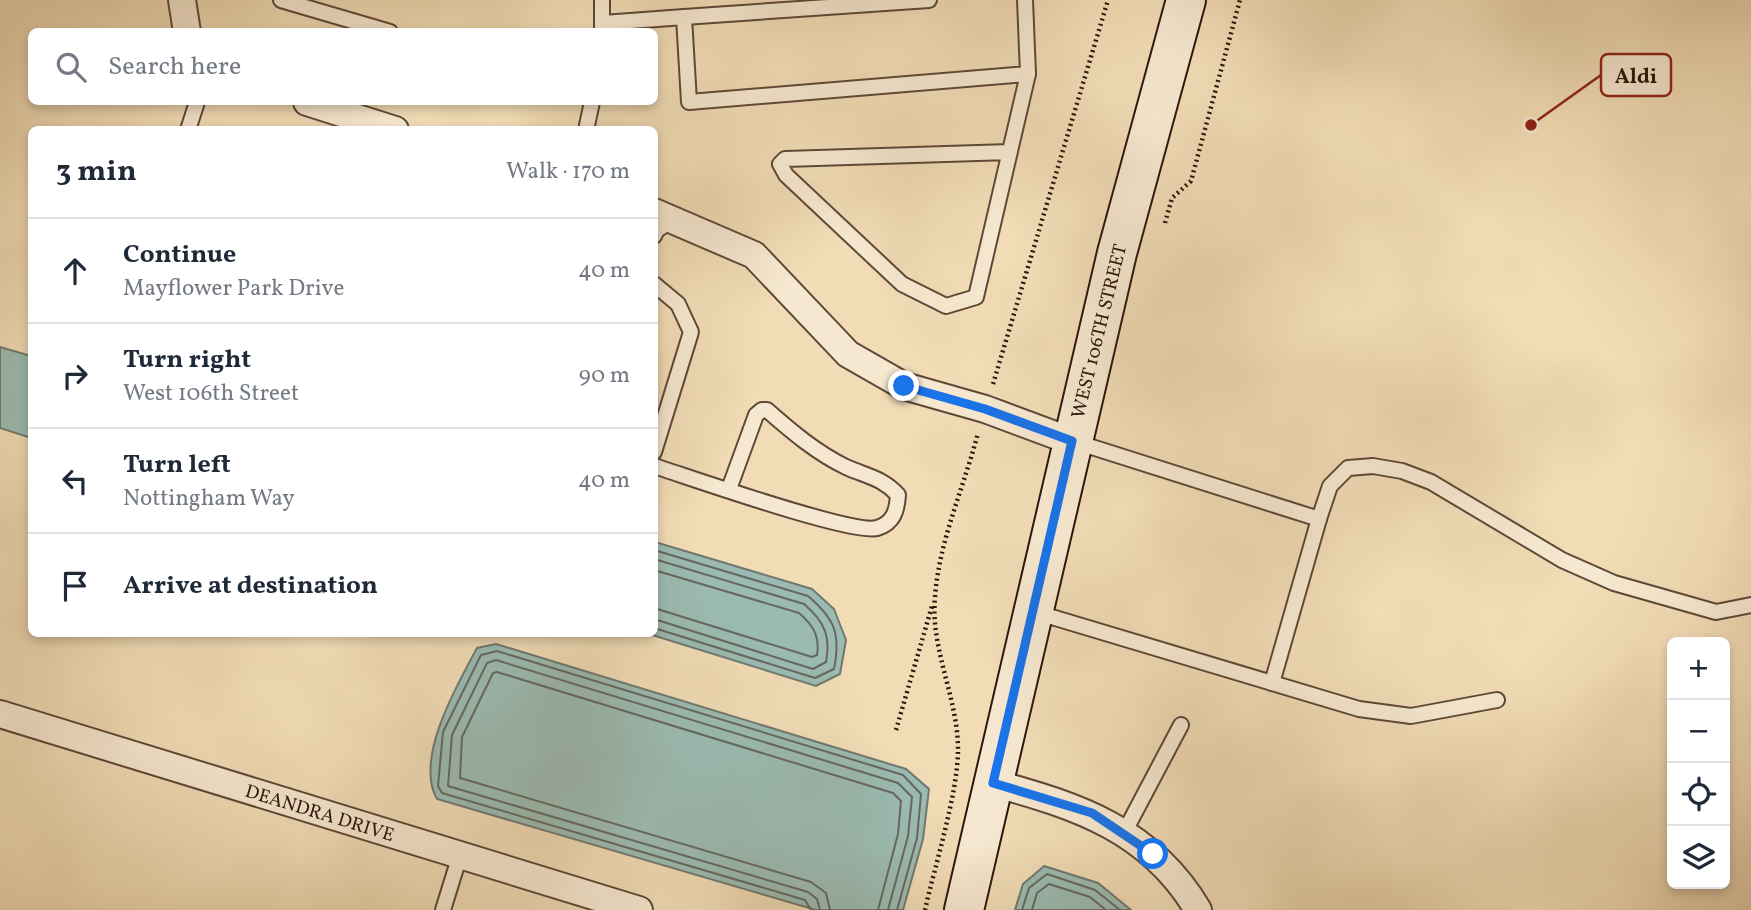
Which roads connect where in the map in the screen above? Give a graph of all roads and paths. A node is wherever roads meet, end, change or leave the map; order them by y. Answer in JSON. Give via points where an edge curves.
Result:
{"nodes":[{"id":1,"x":182,"y":0,"type":"edge"},
{"id":2,"x":282,"y":0,"type":"edge"},
{"id":3,"x":602,"y":0,"type":"edge"},
{"id":4,"x":929,"y":0,"type":"edge"},
{"id":5,"x":1025,"y":0,"type":"edge"},
{"id":6,"x":1108,"y":0,"type":"edge"},
{"id":7,"x":1185,"y":0,"type":"edge"},
{"id":8,"x":1240,"y":0,"type":"edge"},
{"id":9,"x":905,"y":1,"type":"edge"},
{"id":10,"x":684,"y":17,"type":"junction"},
{"id":11,"x":603,"y":27,"type":"edge"},
{"id":12,"x":186,"y":28,"type":"edge"},
{"id":13,"x":376,"y":28,"type":"edge"},
{"id":14,"x":1028,"y":74,"type":"junction"},
{"id":15,"x":196,"y":105,"type":"edge"},
{"id":16,"x":316,"y":105,"type":"edge"},
{"id":17,"x":591,"y":105,"type":"edge"},
{"id":18,"x":189,"y":126,"type":"edge"},
{"id":19,"x":382,"y":126,"type":"edge"},
{"id":20,"x":587,"y":126,"type":"edge"},
{"id":21,"x":1010,"y":152,"type":"junction"},
{"id":22,"x":665,"y":215,"type":"edge"},
{"id":23,"x":1164,"y":223,"type":"dead end"},
{"id":24,"x":658,"y":287,"type":"edge"},
{"id":25,"x":985,"y":409,"type":"junction"},
{"id":26,"x":658,"y":439,"type":"edge"},
{"id":27,"x":1072,"y":441,"type":"junction"},
{"id":28,"x":658,"y":467,"type":"edge"},
{"id":29,"x":729,"y":489,"type":"junction"},
{"id":30,"x":1319,"y":519,"type":"junction"},
{"id":31,"x":934,"y":598,"type":"junction"},
{"id":32,"x":1751,"y":605,"type":"edge"},
{"id":33,"x":1032,"y":611,"type":"junction"},
{"id":34,"x":1272,"y":683,"type":"junction"},
{"id":35,"x":1497,"y":700,"type":"dead end"},
{"id":36,"x":0,"y":714,"type":"edge"},
{"id":37,"x":1181,"y":725,"type":"dead end"},
{"id":38,"x":896,"y":730,"type":"dead end"},
{"id":39,"x":993,"y":783,"type":"junction"},
{"id":40,"x":1124,"y":833,"type":"junction"},
{"id":41,"x":460,"y":855,"type":"junction"},
{"id":42,"x":443,"y":910,"type":"edge"},
{"id":43,"x":639,"y":910,"type":"edge"},
{"id":44,"x":925,"y":910,"type":"edge"},
{"id":45,"x":964,"y":910,"type":"edge"},
{"id":46,"x":1198,"y":910,"type":"edge"}],
"edges":[{"from":1,"to":12,"type":"street"},
{"from":2,"to":13,"type":"lane"},
{"from":3,"to":11,"type":"lane"},
{"from":4,"to":9,"type":"lane"},
{"from":5,"to":14,"type":"lane"},
{"from":6,"to":25,"type":"path"},
{"from":7,"to":27,"type":"street","name":"WEST 106TH STREET"},
{"from":8,"to":23,"type":"path","via":[[1191,181],[1172,198]]},
{"from":9,"to":10,"type":"lane"},
{"from":10,"to":11,"type":"lane"},
{"from":10,"to":14,"type":"lane","via":[[689,102]]},
{"from":14,"to":21,"type":"lane"},
{"from":15,"to":18,"type":"lane"},
{"from":16,"to":19,"type":"street"},
{"from":17,"to":20,"type":"lane"},
{"from":21,"to":21,"type":"lane","via":[[976,297],[946,306],[902,284],[786,175],[780,164],[785,159]]},
{"from":22,"to":25,"type":"street","via":[[754,255],[848,354],[904,386]]},
{"from":24,"to":26,"type":"lane","via":[[678,304],[691,332]]},
{"from":25,"to":27,"type":"street"},
{"from":25,"to":31,"type":"path"},
{"from":27,"to":30,"type":"lane"},
{"from":27,"to":33,"type":"street","name":"WEST 106TH STREET"},
{"from":28,"to":29,"type":"lane"},
{"from":29,"to":29,"type":"lane","via":[[862,529],[891,522],[898,495],[887,483],[847,467],[800,439],[767,410],[756,415]]},
{"from":30,"to":32,"type":"lane","via":[[1330,486],[1348,468],[1402,471],[1431,482],[1562,560],[1614,583],[1716,612]]},
{"from":30,"to":34,"type":"lane"},
{"from":31,"to":38,"type":"path"},
{"from":31,"to":44,"type":"path","via":[[934,623],[958,747]]},
{"from":33,"to":34,"type":"lane"},
{"from":33,"to":39,"type":"street","name":"WEST 106TH STREET"},
{"from":34,"to":35,"type":"lane","via":[[1386,714],[1421,715]]},
{"from":36,"to":41,"type":"street","name":"DEANDRA DRIVE"},
{"from":37,"to":40,"type":"lane"},
{"from":39,"to":40,"type":"street","via":[[1069,804]]},
{"from":39,"to":45,"type":"street","name":"WEST 106TH STREET"},
{"from":40,"to":46,"type":"street","via":[[1166,866]]},
{"from":41,"to":42,"type":"lane"},
{"from":41,"to":43,"type":"street","name":"DEANDRA DRIVE"}]}
